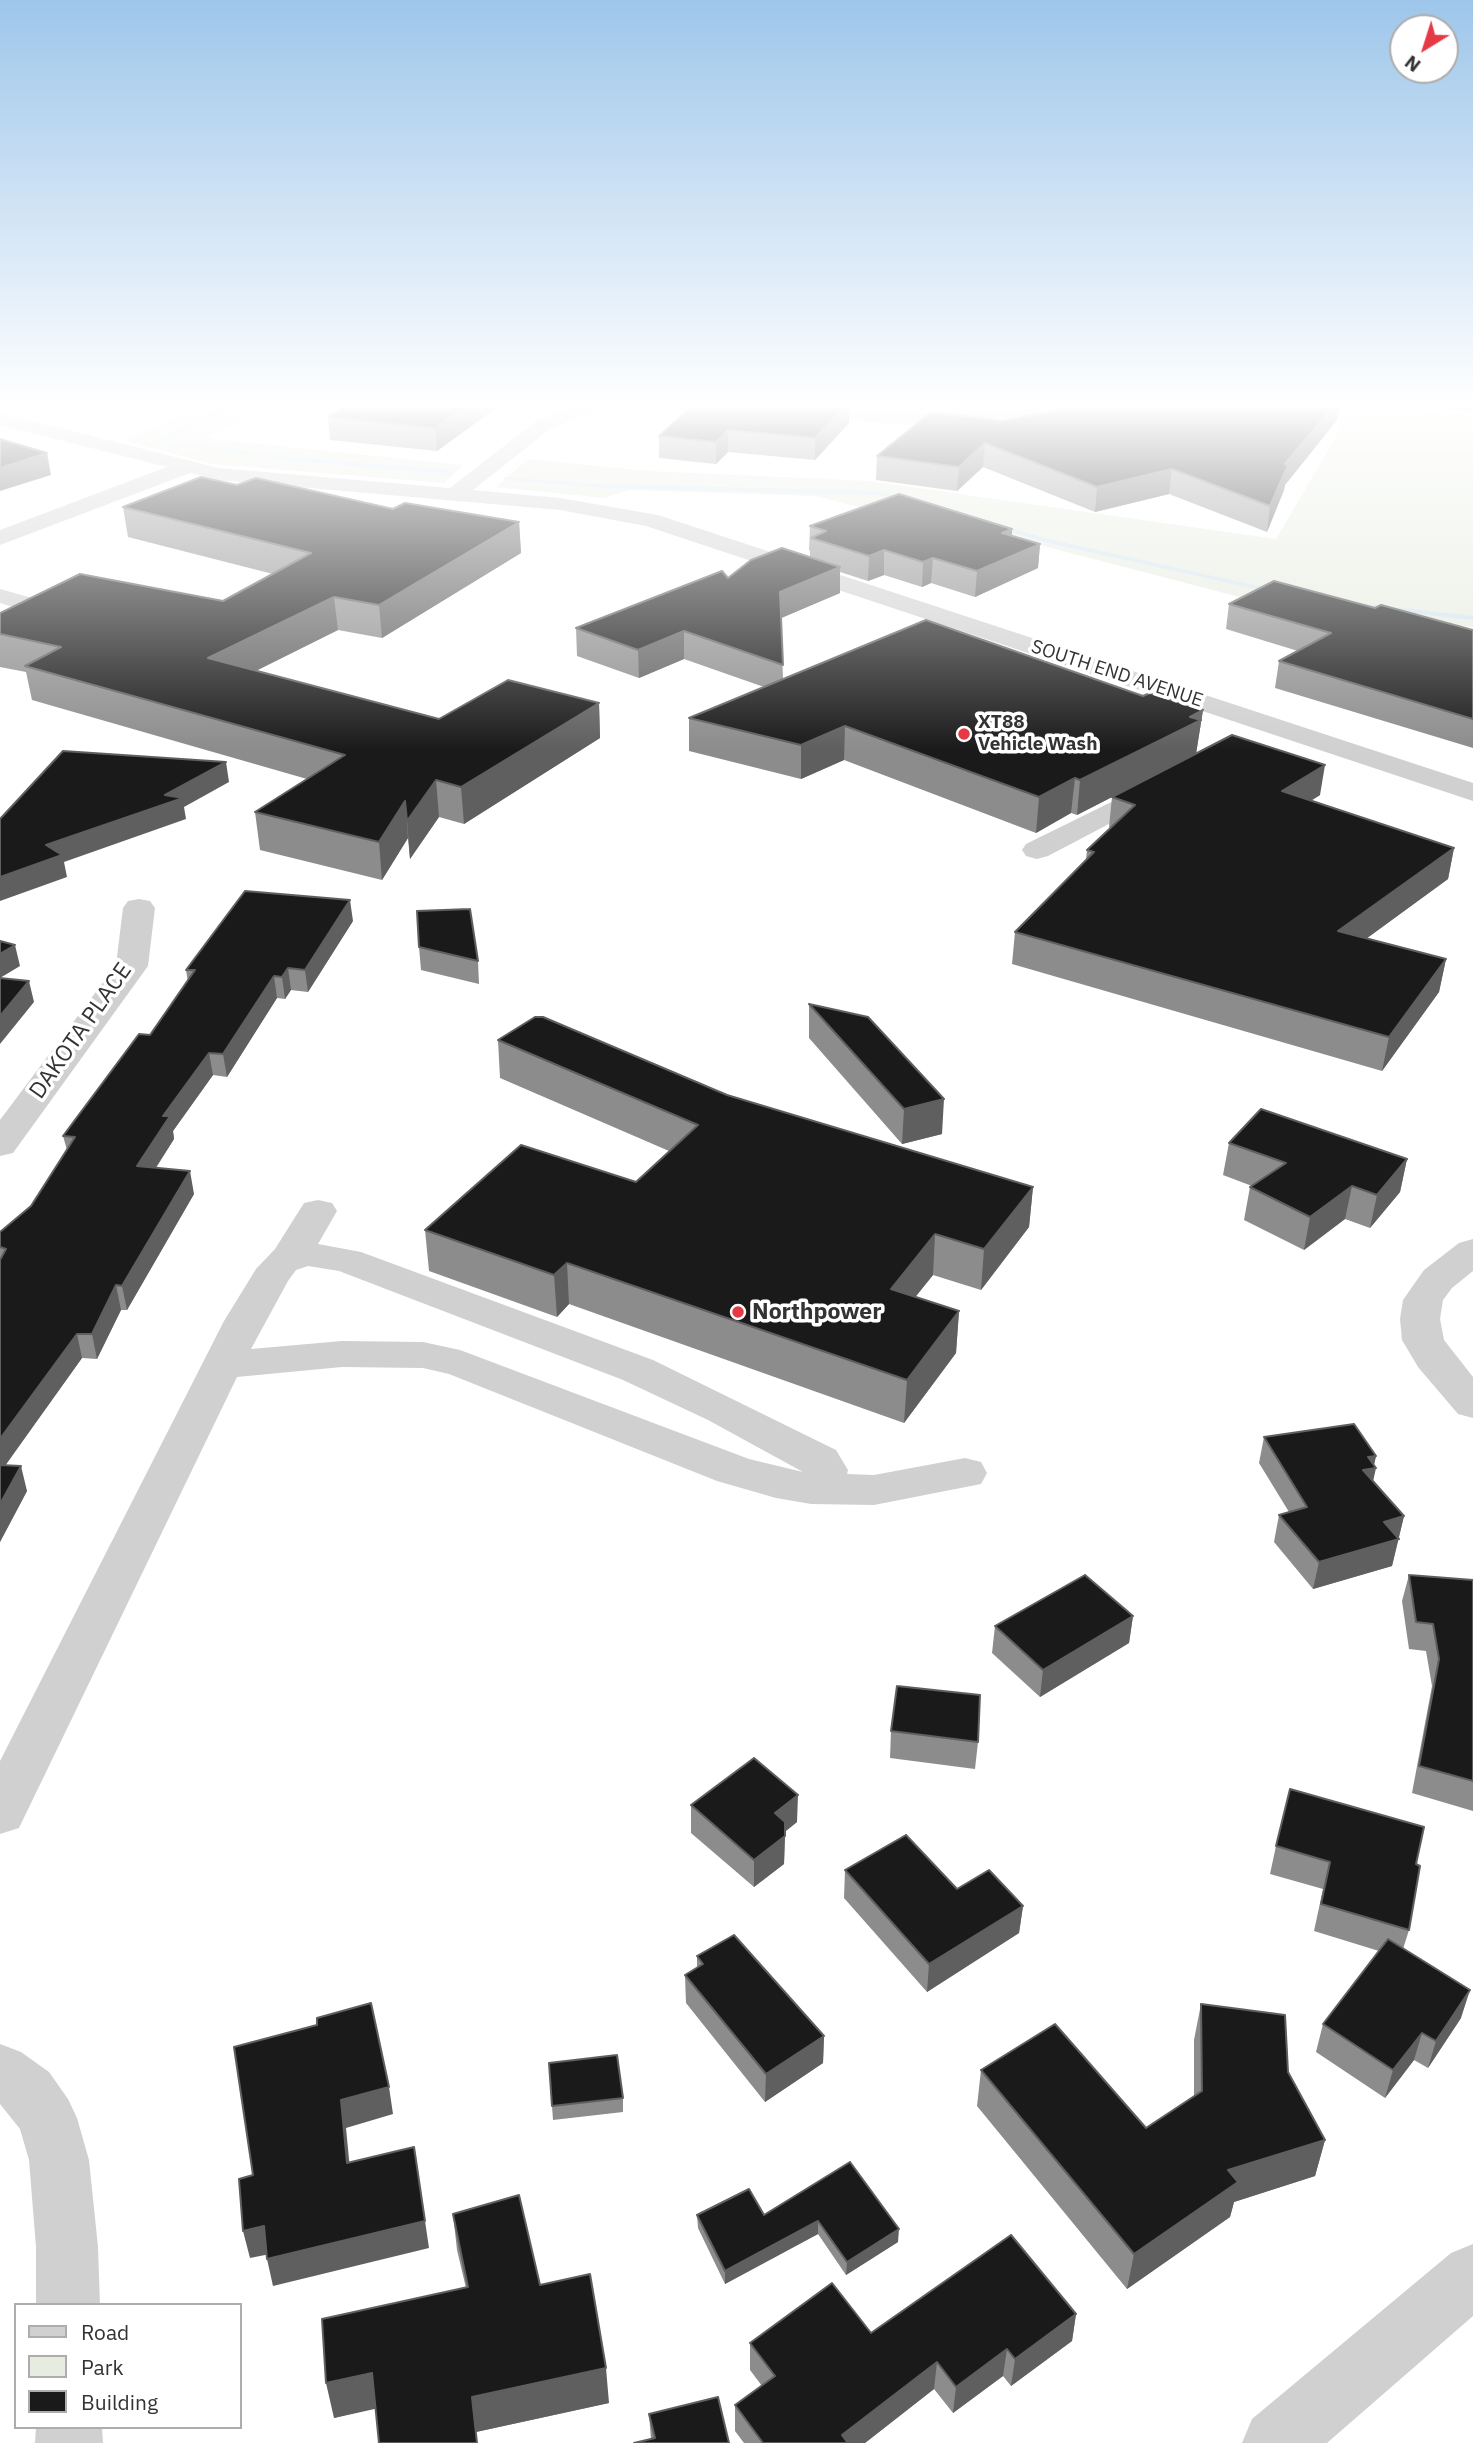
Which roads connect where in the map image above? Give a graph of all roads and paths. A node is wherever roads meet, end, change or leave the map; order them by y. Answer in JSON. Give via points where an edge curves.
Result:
{"nodes":[{"id":1,"x":42,"y":522,"type":"edge"},
{"id":2,"x":655,"y":522,"type":"edge"},
{"id":3,"x":0,"y":538,"type":"edge"},
{"id":4,"x":0,"y":596,"type":"edge"},
{"id":5,"x":0,"y":637,"type":"edge"},
{"id":6,"x":1276,"y":726,"type":"junction"},
{"id":7,"x":1240,"y":744,"type":"edge"},
{"id":8,"x":1180,"y":775,"type":"edge"},
{"id":9,"x":1473,"y":792,"type":"edge"},
{"id":10,"x":1037,"y":850,"type":"dead end"},
{"id":11,"x":139,"y":908,"type":"dead end"},
{"id":12,"x":0,"y":1146,"type":"edge"},
{"id":13,"x":318,"y":1211,"type":"dead end"},
{"id":14,"x":1473,"y":1251,"type":"edge"},
{"id":15,"x":290,"y":1257,"type":"junction"},
{"id":16,"x":224,"y":1365,"type":"junction"},
{"id":17,"x":1473,"y":1404,"type":"edge"},
{"id":18,"x":965,"y":1473,"type":"dead end"},
{"id":19,"x":811,"y":1489,"type":"junction"},
{"id":20,"x":0,"y":1813,"type":"edge"},
{"id":21,"x":0,"y":2070,"type":"edge"},
{"id":22,"x":1473,"y":2275,"type":"edge"},
{"id":23,"x":68,"y":2303,"type":"edge"},
{"id":24,"x":1276,"y":2443,"type":"edge"}],
"edges":[{"from":1,"to":3,"type":"street"},
{"from":2,"to":6,"type":"street","name":"SOUTH END AVENUE","via":[[751,560]]},
{"from":4,"to":5,"type":"street","via":[[42,608],[46,615]]},
{"from":6,"to":7,"type":"street"},
{"from":6,"to":9,"type":"street","name":"SOUTH END AVENUE"},
{"from":8,"to":10,"type":"street"},
{"from":11,"to":12,"type":"street","name":"DAKOTA PLACE","via":[[132,966]]},
{"from":13,"to":15,"type":"street"},
{"from":14,"to":17,"type":"street","via":[[1438,1279],[1423,1300],[1420,1319],[1423,1340],[1433,1358]]},
{"from":15,"to":16,"type":"street","via":[[270,1278]]},
{"from":15,"to":19,"type":"street","via":[[308,1254],[347,1260],[638,1370],[820,1461],[827,1471],[824,1480]]},
{"from":16,"to":19,"type":"street","via":[[342,1354],[423,1355],[460,1363],[733,1470]]},
{"from":16,"to":20,"type":"street"},
{"from":18,"to":19,"type":"street","via":[[874,1490]]},
{"from":21,"to":23,"type":"street","via":[[28,2091],[47,2118],[59,2160]]},
{"from":22,"to":24,"type":"street"}]}
